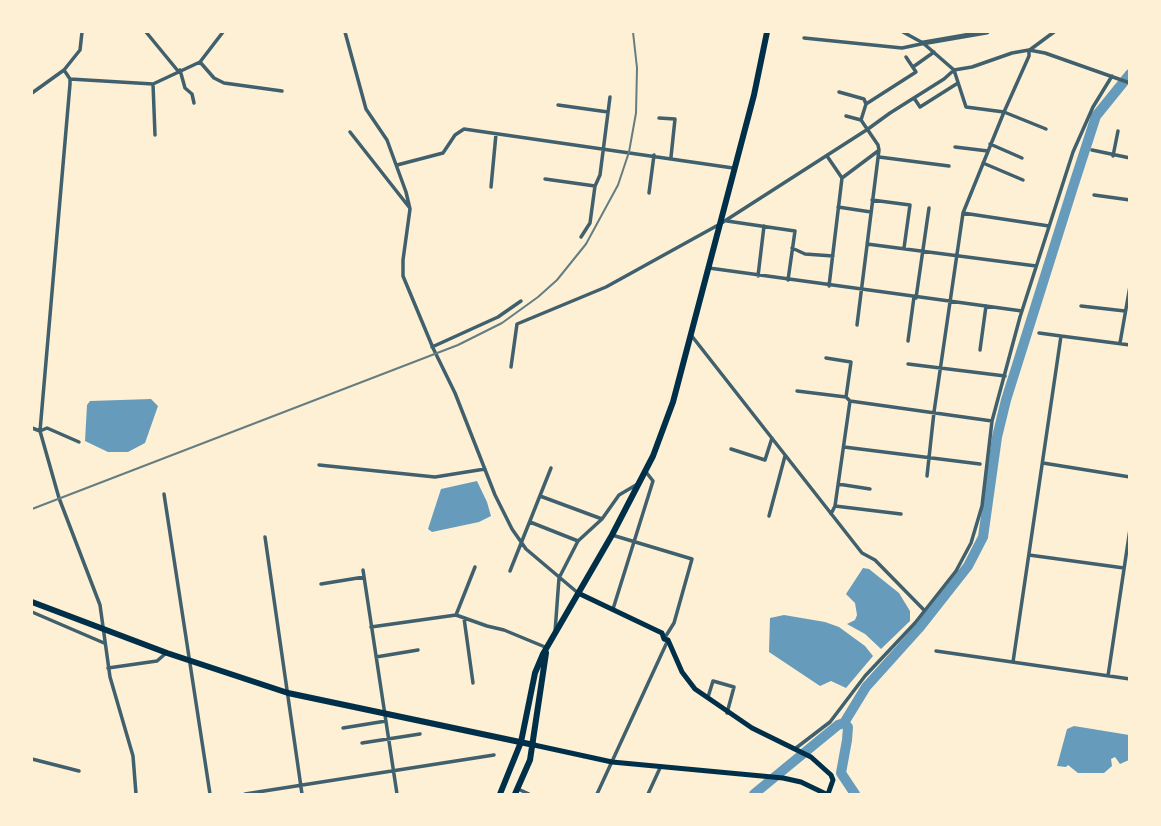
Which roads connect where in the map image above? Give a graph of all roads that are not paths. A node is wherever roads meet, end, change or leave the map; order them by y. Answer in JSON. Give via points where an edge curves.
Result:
{"nodes":[{"id":1,"x":82,"y":32,"type":"edge"},
{"id":2,"x":146,"y":32,"type":"edge"},
{"id":3,"x":222,"y":32,"type":"edge"},
{"id":4,"x":345,"y":32,"type":"edge"},
{"id":5,"x":767,"y":32,"type":"edge"},
{"id":6,"x":903,"y":32,"type":"edge"},
{"id":7,"x":939,"y":32,"type":"edge"},
{"id":8,"x":987,"y":32,"type":"edge"},
{"id":9,"x":1054,"y":32,"type":"edge"},
{"id":10,"x":959,"y":34,"type":"edge"},
{"id":11,"x":804,"y":38,"type":"dead end"},
{"id":12,"x":942,"y":40,"type":"junction"},
{"id":13,"x":923,"y":43,"type":"junction"},
{"id":14,"x":1029,"y":50,"type":"junction"},
{"id":15,"x":933,"y":52,"type":"junction"},
{"id":16,"x":906,"y":57,"type":"dead end"},
{"id":17,"x":200,"y":62,"type":"junction"},
{"id":18,"x":913,"y":67,"type":"junction"},
{"id":19,"x":64,"y":70,"type":"junction"},
{"id":20,"x":179,"y":70,"type":"junction"},
{"id":21,"x":954,"y":70,"type":"junction"},
{"id":22,"x":1115,"y":77,"type":"junction"},
{"id":23,"x":70,"y":79,"type":"junction"},
{"id":24,"x":958,"y":83,"type":"junction"},
{"id":25,"x":1129,"y":83,"type":"edge"},
{"id":26,"x":153,"y":84,"type":"junction"},
{"id":27,"x":32,"y":91,"type":"edge"},
{"id":28,"x":282,"y":91,"type":"dead end"},
{"id":29,"x":839,"y":92,"type":"dead end"},
{"id":30,"x":610,"y":97,"type":"dead end"},
{"id":31,"x":914,"y":98,"type":"junction"},
{"id":32,"x":194,"y":103,"type":"dead end"},
{"id":33,"x":866,"y":104,"type":"junction"},
{"id":34,"x":558,"y":105,"type":"dead end"},
{"id":35,"x":608,"y":112,"type":"junction"},
{"id":36,"x":1004,"y":112,"type":"junction"},
{"id":37,"x":846,"y":116,"type":"dead end"},
{"id":38,"x":659,"y":118,"type":"dead end"},
{"id":39,"x":862,"y":120,"type":"junction"},
{"id":40,"x":868,"y":129,"type":"junction"},
{"id":41,"x":1046,"y":129,"type":"dead end"},
{"id":42,"x":1118,"y":131,"type":"dead end"},
{"id":43,"x":350,"y":132,"type":"dead end"},
{"id":44,"x":496,"y":134,"type":"junction"},
{"id":45,"x":155,"y":135,"type":"dead end"},
{"id":46,"x":990,"y":144,"type":"junction"},
{"id":47,"x":955,"y":147,"type":"dead end"},
{"id":48,"x":602,"y":149,"type":"junction"},
{"id":49,"x":879,"y":150,"type":"junction"},
{"id":50,"x":1092,"y":150,"type":"dead end"},
{"id":51,"x":988,"y":151,"type":"junction"},
{"id":52,"x":654,"y":155,"type":"junction"},
{"id":53,"x":827,"y":156,"type":"junction"},
{"id":54,"x":1113,"y":156,"type":"junction"},
{"id":55,"x":878,"y":157,"type":"junction"},
{"id":56,"x":670,"y":158,"type":"junction"},
{"id":57,"x":1022,"y":158,"type":"dead end"},
{"id":58,"x":1129,"y":159,"type":"edge"},
{"id":59,"x":983,"y":163,"type":"junction"},
{"id":60,"x":397,"y":165,"type":"junction"},
{"id":61,"x":949,"y":166,"type":"dead end"},
{"id":62,"x":735,"y":168,"type":"junction"},
{"id":63,"x":842,"y":177,"type":"junction"},
{"id":64,"x":545,"y":179,"type":"dead end"},
{"id":65,"x":1023,"y":180,"type":"dead end"},
{"id":66,"x":595,"y":186,"type":"junction"},
{"id":67,"x":491,"y":187,"type":"dead end"},
{"id":68,"x":649,"y":193,"type":"dead end"},
{"id":69,"x":1094,"y":195,"type":"dead end"},
{"id":70,"x":872,"y":200,"type":"junction"},
{"id":71,"x":1129,"y":200,"type":"edge"},
{"id":72,"x":838,"y":207,"type":"junction"},
{"id":73,"x":929,"y":208,"type":"dead end"},
{"id":74,"x":410,"y":209,"type":"junction"},
{"id":75,"x":871,"y":212,"type":"junction"},
{"id":76,"x":963,"y":213,"type":"junction"},
{"id":77,"x":723,"y":222,"type":"junction"},
{"id":78,"x":764,"y":226,"type":"junction"},
{"id":79,"x":1049,"y":226,"type":"junction"},
{"id":80,"x":581,"y":237,"type":"dead end"},
{"id":81,"x":867,"y":244,"type":"junction"},
{"id":82,"x":792,"y":248,"type":"junction"},
{"id":83,"x":904,"y":249,"type":"junction"},
{"id":84,"x":923,"y":251,"type":"junction"},
{"id":85,"x":832,"y":256,"type":"junction"},
{"id":86,"x":957,"y":256,"type":"junction"},
{"id":87,"x":1036,"y":266,"type":"junction"},
{"id":88,"x":709,"y":268,"type":"junction"},
{"id":89,"x":758,"y":276,"type":"junction"},
{"id":90,"x":788,"y":280,"type":"junction"},
{"id":91,"x":829,"y":286,"type":"junction"},
{"id":92,"x":1129,"y":286,"type":"edge"},
{"id":93,"x":862,"y":291,"type":"junction"},
{"id":94,"x":915,"y":298,"type":"junction"},
{"id":95,"x":521,"y":301,"type":"dead end"},
{"id":96,"x":951,"y":302,"type":"junction"},
{"id":97,"x":986,"y":306,"type":"junction"},
{"id":98,"x":1081,"y":306,"type":"dead end"},
{"id":99,"x":1022,"y":311,"type":"junction"},
{"id":100,"x":1125,"y":312,"type":"junction"},
{"id":101,"x":857,"y":325,"type":"dead end"},
{"id":102,"x":1039,"y":332,"type":"dead end"},
{"id":103,"x":691,"y":335,"type":"junction"},
{"id":104,"x":1062,"y":336,"type":"junction"},
{"id":105,"x":908,"y":341,"type":"dead end"},
{"id":106,"x":1120,"y":343,"type":"junction"},
{"id":107,"x":1129,"y":345,"type":"edge"},
{"id":108,"x":432,"y":346,"type":"junction"},
{"id":109,"x":980,"y":349,"type":"dead end"},
{"id":110,"x":826,"y":358,"type":"dead end"},
{"id":111,"x":908,"y":363,"type":"dead end"},
{"id":112,"x":511,"y":367,"type":"dead end"},
{"id":113,"x":941,"y":367,"type":"junction"},
{"id":114,"x":1005,"y":376,"type":"junction"},
{"id":115,"x":797,"y":391,"type":"dead end"},
{"id":116,"x":848,"y":399,"type":"junction"},
{"id":117,"x":934,"y":412,"type":"junction"},
{"id":118,"x":992,"y":421,"type":"junction"},
{"id":119,"x":32,"y":428,"type":"edge"},
{"id":120,"x":40,"y":430,"type":"junction"},
{"id":121,"x":772,"y":438,"type":"junction"},
{"id":122,"x":79,"y":442,"type":"dead end"},
{"id":123,"x":844,"y":447,"type":"junction"},
{"id":124,"x":731,"y":449,"type":"dead end"},
{"id":125,"x":785,"y":456,"type":"junction"},
{"id":126,"x":929,"y":458,"type":"junction"},
{"id":127,"x":1043,"y":463,"type":"junction"},
{"id":128,"x":980,"y":464,"type":"dead end"},
{"id":129,"x":319,"y":465,"type":"dead end"},
{"id":130,"x":551,"y":468,"type":"dead end"},
{"id":131,"x":485,"y":470,"type":"junction"},
{"id":132,"x":645,"y":471,"type":"junction"},
{"id":133,"x":927,"y":476,"type":"dead end"},
{"id":134,"x":1129,"y":477,"type":"edge"},
{"id":135,"x":638,"y":484,"type":"junction"},
{"id":136,"x":838,"y":484,"type":"junction"},
{"id":137,"x":870,"y":489,"type":"dead end"},
{"id":138,"x":164,"y":494,"type":"dead end"},
{"id":139,"x":540,"y":496,"type":"junction"},
{"id":140,"x":835,"y":506,"type":"junction"},
{"id":141,"x":831,"y":514,"type":"junction"},
{"id":142,"x":901,"y":514,"type":"dead end"},
{"id":143,"x":769,"y":516,"type":"dead end"},
{"id":144,"x":602,"y":519,"type":"junction"},
{"id":145,"x":530,"y":522,"type":"junction"},
{"id":146,"x":1129,"y":529,"type":"edge"},
{"id":147,"x":612,"y":535,"type":"junction"},
{"id":148,"x":265,"y":537,"type":"dead end"},
{"id":149,"x":578,"y":541,"type":"junction"},
{"id":150,"x":521,"y":542,"type":"junction"},
{"id":151,"x":635,"y":542,"type":"junction"},
{"id":152,"x":1030,"y":555,"type":"junction"},
{"id":153,"x":475,"y":567,"type":"dead end"},
{"id":154,"x":1124,"y":568,"type":"junction"},
{"id":155,"x":363,"y":569,"type":"dead end"},
{"id":156,"x":510,"y":571,"type":"dead end"},
{"id":157,"x":364,"y":577,"type":"junction"},
{"id":158,"x":559,"y":578,"type":"junction"},
{"id":159,"x":321,"y":584,"type":"dead end"},
{"id":160,"x":578,"y":593,"type":"junction"},
{"id":161,"x":32,"y":602,"type":"edge"},
{"id":162,"x":613,"y":608,"type":"junction"},
{"id":163,"x":924,"y":610,"type":"junction"},
{"id":164,"x":32,"y":612,"type":"edge"},
{"id":165,"x":456,"y":615,"type":"junction"},
{"id":166,"x":464,"y":618,"type":"junction"},
{"id":167,"x":371,"y":627,"type":"junction"},
{"id":168,"x":102,"y":629,"type":"junction"},
{"id":169,"x":555,"y":634,"type":"junction"},
{"id":170,"x":666,"y":639,"type":"junction"},
{"id":171,"x":104,"y":643,"type":"junction"},
{"id":172,"x":547,"y":648,"type":"junction"},
{"id":173,"x":418,"y":650,"type":"dead end"},
{"id":174,"x":936,"y":651,"type":"dead end"},
{"id":175,"x":167,"y":653,"type":"junction"},
{"id":176,"x":376,"y":657,"type":"junction"},
{"id":177,"x":188,"y":660,"type":"junction"},
{"id":178,"x":1013,"y":663,"type":"junction"},
{"id":179,"x":108,"y":668,"type":"junction"},
{"id":180,"x":1108,"y":676,"type":"junction"},
{"id":181,"x":1129,"y":679,"type":"edge"},
{"id":182,"x":473,"y":683,"type":"dead end"},
{"id":183,"x":288,"y":693,"type":"junction"},
{"id":184,"x":707,"y":699,"type":"junction"},
{"id":185,"x":727,"y":713,"type":"junction"},
{"id":186,"x":386,"y":718,"type":"junction"},
{"id":187,"x":343,"y":728,"type":"dead end"},
{"id":188,"x":420,"y":734,"type":"dead end"},
{"id":189,"x":389,"y":739,"type":"junction"},
{"id":190,"x":521,"y":742,"type":"junction"},
{"id":191,"x":362,"y":743,"type":"dead end"},
{"id":192,"x":534,"y":745,"type":"junction"},
{"id":193,"x":797,"y":749,"type":"junction"},
{"id":194,"x":494,"y":755,"type":"dead end"},
{"id":195,"x":32,"y":759,"type":"edge"},
{"id":196,"x":612,"y":762,"type":"junction"},
{"id":197,"x":660,"y":768,"type":"junction"},
{"id":198,"x":79,"y":771,"type":"dead end"},
{"id":199,"x":395,"y":771,"type":"junction"},
{"id":200,"x":300,"y":785,"type":"junction"},
{"id":201,"x":516,"y":792,"type":"edge"},
{"id":202,"x":136,"y":794,"type":"edge"},
{"id":203,"x":210,"y":794,"type":"edge"},
{"id":204,"x":245,"y":794,"type":"edge"},
{"id":205,"x":302,"y":794,"type":"edge"},
{"id":206,"x":397,"y":794,"type":"edge"},
{"id":207,"x":500,"y":794,"type":"edge"},
{"id":208,"x":529,"y":794,"type":"edge"},
{"id":209,"x":597,"y":794,"type":"edge"},
{"id":210,"x":648,"y":794,"type":"edge"},
{"id":211,"x":827,"y":794,"type":"edge"}],
"edges":[{"from":1,"to":19,"type":"street","via":[[80,50]]},
{"from":2,"to":20,"type":"street"},
{"from":3,"to":17,"type":"street"},
{"from":4,"to":60,"type":"street","via":[[366,109]]},
{"from":5,"to":62,"type":"highway"},
{"from":6,"to":13,"type":"street"},
{"from":7,"to":12,"type":"street"},
{"from":8,"to":10,"type":"street"},
{"from":9,"to":14,"type":"street"},
{"from":10,"to":12,"type":"street"},
{"from":11,"to":13,"type":"street","via":[[902,48]]},
{"from":12,"to":13,"type":"street"},
{"from":13,"to":15,"type":"street"},
{"from":14,"to":21,"type":"street"},
{"from":14,"to":22,"type":"street"},
{"from":14,"to":36,"type":"street"},
{"from":15,"to":18,"type":"street"},
{"from":15,"to":21,"type":"street"},
{"from":16,"to":18,"type":"street"},
{"from":17,"to":20,"type":"street"},
{"from":17,"to":28,"type":"street","via":[[224,83]]},
{"from":18,"to":33,"type":"street","via":[[916,72]]},
{"from":19,"to":23,"type":"street"},
{"from":19,"to":27,"type":"street"},
{"from":20,"to":26,"type":"street"},
{"from":20,"to":32,"type":"street"},
{"from":21,"to":24,"type":"street"},
{"from":21,"to":31,"type":"street"},
{"from":22,"to":25,"type":"street"},
{"from":22,"to":79,"type":"street","via":[[1093,107],[1073,152]]},
{"from":23,"to":26,"type":"street"},
{"from":23,"to":120,"type":"street"},
{"from":24,"to":31,"type":"street","via":[[920,107]]},
{"from":24,"to":36,"type":"street","via":[[966,107]]},
{"from":26,"to":45,"type":"street"},
{"from":29,"to":33,"type":"street","via":[[864,99]]},
{"from":30,"to":35,"type":"street"},
{"from":31,"to":40,"type":"street"},
{"from":33,"to":39,"type":"street"},
{"from":34,"to":35,"type":"street"},
{"from":35,"to":48,"type":"street"},
{"from":36,"to":41,"type":"street"},
{"from":36,"to":46,"type":"street"},
{"from":37,"to":39,"type":"street"},
{"from":38,"to":56,"type":"street","via":[[675,120]]},
{"from":39,"to":40,"type":"street"},
{"from":40,"to":49,"type":"street"},
{"from":40,"to":53,"type":"street"},
{"from":42,"to":54,"type":"street"},
{"from":43,"to":74,"type":"street"},
{"from":44,"to":48,"type":"street"},
{"from":44,"to":60,"type":"street","via":[[464,129],[443,153]]},
{"from":44,"to":67,"type":"street"},
{"from":46,"to":51,"type":"street"},
{"from":46,"to":57,"type":"street"},
{"from":47,"to":51,"type":"street"},
{"from":48,"to":52,"type":"street"},
{"from":48,"to":66,"type":"street"},
{"from":49,"to":55,"type":"street"},
{"from":49,"to":63,"type":"street"},
{"from":50,"to":54,"type":"street"},
{"from":51,"to":59,"type":"street"},
{"from":52,"to":56,"type":"street"},
{"from":52,"to":68,"type":"street"},
{"from":53,"to":63,"type":"street"},
{"from":53,"to":77,"type":"street"},
{"from":54,"to":58,"type":"street"},
{"from":55,"to":61,"type":"street"},
{"from":55,"to":70,"type":"street"},
{"from":56,"to":62,"type":"street"},
{"from":59,"to":65,"type":"street"},
{"from":59,"to":76,"type":"street"},
{"from":60,"to":74,"type":"street"},
{"from":62,"to":77,"type":"highway"},
{"from":63,"to":72,"type":"street"},
{"from":64,"to":66,"type":"street"},
{"from":66,"to":80,"type":"street","via":[[590,222]]},
{"from":69,"to":71,"type":"street"},
{"from":70,"to":75,"type":"street"},
{"from":70,"to":83,"type":"street","via":[[910,205]]},
{"from":72,"to":75,"type":"street"},
{"from":72,"to":85,"type":"street"},
{"from":73,"to":84,"type":"street"},
{"from":74,"to":108,"type":"street","via":[[404,276]]},
{"from":75,"to":81,"type":"street"},
{"from":76,"to":79,"type":"street"},
{"from":76,"to":86,"type":"street"},
{"from":77,"to":78,"type":"street"},
{"from":77,"to":88,"type":"highway"},
{"from":77,"to":112,"type":"street","via":[[606,287],[517,324]]},
{"from":78,"to":82,"type":"street","via":[[794,231]]},
{"from":78,"to":89,"type":"street"},
{"from":79,"to":87,"type":"street"},
{"from":81,"to":83,"type":"street"},
{"from":81,"to":93,"type":"street"},
{"from":82,"to":85,"type":"street"},
{"from":82,"to":90,"type":"street"},
{"from":83,"to":84,"type":"street"},
{"from":84,"to":86,"type":"street"},
{"from":84,"to":94,"type":"street"},
{"from":85,"to":91,"type":"street"},
{"from":86,"to":87,"type":"street"},
{"from":86,"to":96,"type":"street"},
{"from":87,"to":99,"type":"street"},
{"from":88,"to":89,"type":"street"},
{"from":88,"to":103,"type":"highway"},
{"from":89,"to":90,"type":"street"},
{"from":90,"to":91,"type":"street"},
{"from":91,"to":93,"type":"street"},
{"from":92,"to":100,"type":"street"},
{"from":93,"to":94,"type":"street"},
{"from":93,"to":101,"type":"street"},
{"from":94,"to":96,"type":"street"},
{"from":94,"to":105,"type":"street"},
{"from":95,"to":108,"type":"street","via":[[498,317]]},
{"from":96,"to":97,"type":"street"},
{"from":96,"to":113,"type":"street"},
{"from":97,"to":99,"type":"street"},
{"from":97,"to":109,"type":"street"},
{"from":98,"to":100,"type":"street"},
{"from":99,"to":114,"type":"street"},
{"from":100,"to":106,"type":"street"},
{"from":102,"to":104,"type":"street"},
{"from":103,"to":121,"type":"street"},
{"from":103,"to":132,"type":"highway","via":[[673,402]]},
{"from":104,"to":106,"type":"street"},
{"from":104,"to":127,"type":"street"},
{"from":106,"to":107,"type":"street"},
{"from":108,"to":131,"type":"street"},
{"from":110,"to":116,"type":"street","via":[[851,362]]},
{"from":111,"to":113,"type":"street"},
{"from":113,"to":114,"type":"street"},
{"from":113,"to":117,"type":"street"},
{"from":114,"to":118,"type":"street"},
{"from":115,"to":116,"type":"street"},
{"from":116,"to":117,"type":"street"},
{"from":116,"to":123,"type":"street"},
{"from":117,"to":118,"type":"street"},
{"from":117,"to":126,"type":"street"},
{"from":118,"to":163,"type":"street","via":[[976,531],[956,571]]},
{"from":119,"to":120,"type":"street"},
{"from":120,"to":122,"type":"street","via":[[47,428]]},
{"from":120,"to":168,"type":"street","via":[[59,498],[100,605]]},
{"from":121,"to":124,"type":"street","via":[[765,460]]},
{"from":121,"to":125,"type":"street"},
{"from":123,"to":126,"type":"street"},
{"from":123,"to":136,"type":"street"},
{"from":125,"to":141,"type":"street"},
{"from":125,"to":143,"type":"street"},
{"from":126,"to":128,"type":"street"},
{"from":126,"to":133,"type":"street"},
{"from":127,"to":134,"type":"street"},
{"from":127,"to":152,"type":"street"},
{"from":129,"to":131,"type":"street","via":[[435,477]]},
{"from":130,"to":139,"type":"street"},
{"from":131,"to":150,"type":"street"},
{"from":132,"to":135,"type":"highway"},
{"from":132,"to":151,"type":"street","via":[[653,481]]},
{"from":135,"to":144,"type":"street","via":[[619,495]]},
{"from":135,"to":147,"type":"highway"},
{"from":136,"to":137,"type":"street"},
{"from":136,"to":140,"type":"street"},
{"from":138,"to":177,"type":"street"},
{"from":139,"to":144,"type":"street"},
{"from":139,"to":145,"type":"street"},
{"from":140,"to":141,"type":"street"},
{"from":140,"to":142,"type":"street"},
{"from":141,"to":163,"type":"street","via":[[862,553],[875,560]]},
{"from":144,"to":149,"type":"street"},
{"from":145,"to":149,"type":"street"},
{"from":145,"to":150,"type":"street"},
{"from":146,"to":154,"type":"street"},
{"from":147,"to":151,"type":"street"},
{"from":147,"to":160,"type":"highway"},
{"from":148,"to":183,"type":"street"},
{"from":149,"to":158,"type":"street"},
{"from":150,"to":156,"type":"street"},
{"from":150,"to":158,"type":"street"},
{"from":151,"to":162,"type":"street"},
{"from":151,"to":170,"type":"street","via":[[692,559]]},
{"from":152,"to":154,"type":"street"},
{"from":152,"to":178,"type":"street"},
{"from":153,"to":165,"type":"street"},
{"from":154,"to":180,"type":"street"},
{"from":155,"to":157,"type":"street"},
{"from":157,"to":159,"type":"street"},
{"from":157,"to":167,"type":"street"},
{"from":158,"to":160,"type":"street"},
{"from":158,"to":169,"type":"street"},
{"from":160,"to":162,"type":"main road"},
{"from":160,"to":169,"type":"highway"},
{"from":161,"to":168,"type":"highway"},
{"from":162,"to":170,"type":"main road"},
{"from":163,"to":193,"type":"street","via":[[830,722]]},
{"from":164,"to":171,"type":"street"},
{"from":165,"to":166,"type":"street"},
{"from":165,"to":167,"type":"street"},
{"from":166,"to":172,"type":"street"},
{"from":166,"to":182,"type":"street"},
{"from":167,"to":176,"type":"street"},
{"from":168,"to":171,"type":"street"},
{"from":168,"to":175,"type":"highway"},
{"from":169,"to":172,"type":"highway"},
{"from":170,"to":184,"type":"main road","via":[[682,672]]},
{"from":170,"to":196,"type":"street"},
{"from":171,"to":179,"type":"street"},
{"from":172,"to":190,"type":"highway","via":[[535,673]]},
{"from":172,"to":192,"type":"highway"},
{"from":173,"to":176,"type":"street"},
{"from":174,"to":178,"type":"street"},
{"from":175,"to":177,"type":"highway"},
{"from":175,"to":179,"type":"street","via":[[157,662]]},
{"from":176,"to":186,"type":"street"},
{"from":177,"to":183,"type":"highway"},
{"from":177,"to":203,"type":"street"},
{"from":178,"to":180,"type":"street"},
{"from":179,"to":202,"type":"street","via":[[133,756]]},
{"from":180,"to":181,"type":"street"},
{"from":183,"to":186,"type":"highway"},
{"from":183,"to":200,"type":"street"},
{"from":184,"to":185,"type":"main road"},
{"from":184,"to":185,"type":"street","via":[[713,681],[734,687]]},
{"from":185,"to":193,"type":"main road"},
{"from":186,"to":187,"type":"street"},
{"from":186,"to":189,"type":"street"},
{"from":186,"to":190,"type":"highway"},
{"from":188,"to":189,"type":"street"},
{"from":189,"to":191,"type":"street"},
{"from":189,"to":199,"type":"street"},
{"from":190,"to":192,"type":"highway"},
{"from":190,"to":207,"type":"highway"},
{"from":192,"to":196,"type":"main road"},
{"from":192,"to":201,"type":"highway"},
{"from":193,"to":211,"type":"main road","via":[[831,775]]},
{"from":194,"to":199,"type":"street"},
{"from":195,"to":198,"type":"street"},
{"from":196,"to":197,"type":"main road"},
{"from":196,"to":209,"type":"street"},
{"from":197,"to":210,"type":"street"},
{"from":197,"to":211,"type":"main road","via":[[781,778]]},
{"from":199,"to":200,"type":"street"},
{"from":199,"to":206,"type":"street"},
{"from":200,"to":204,"type":"street"},
{"from":200,"to":205,"type":"street"},
{"from":201,"to":208,"type":"street"}]}
